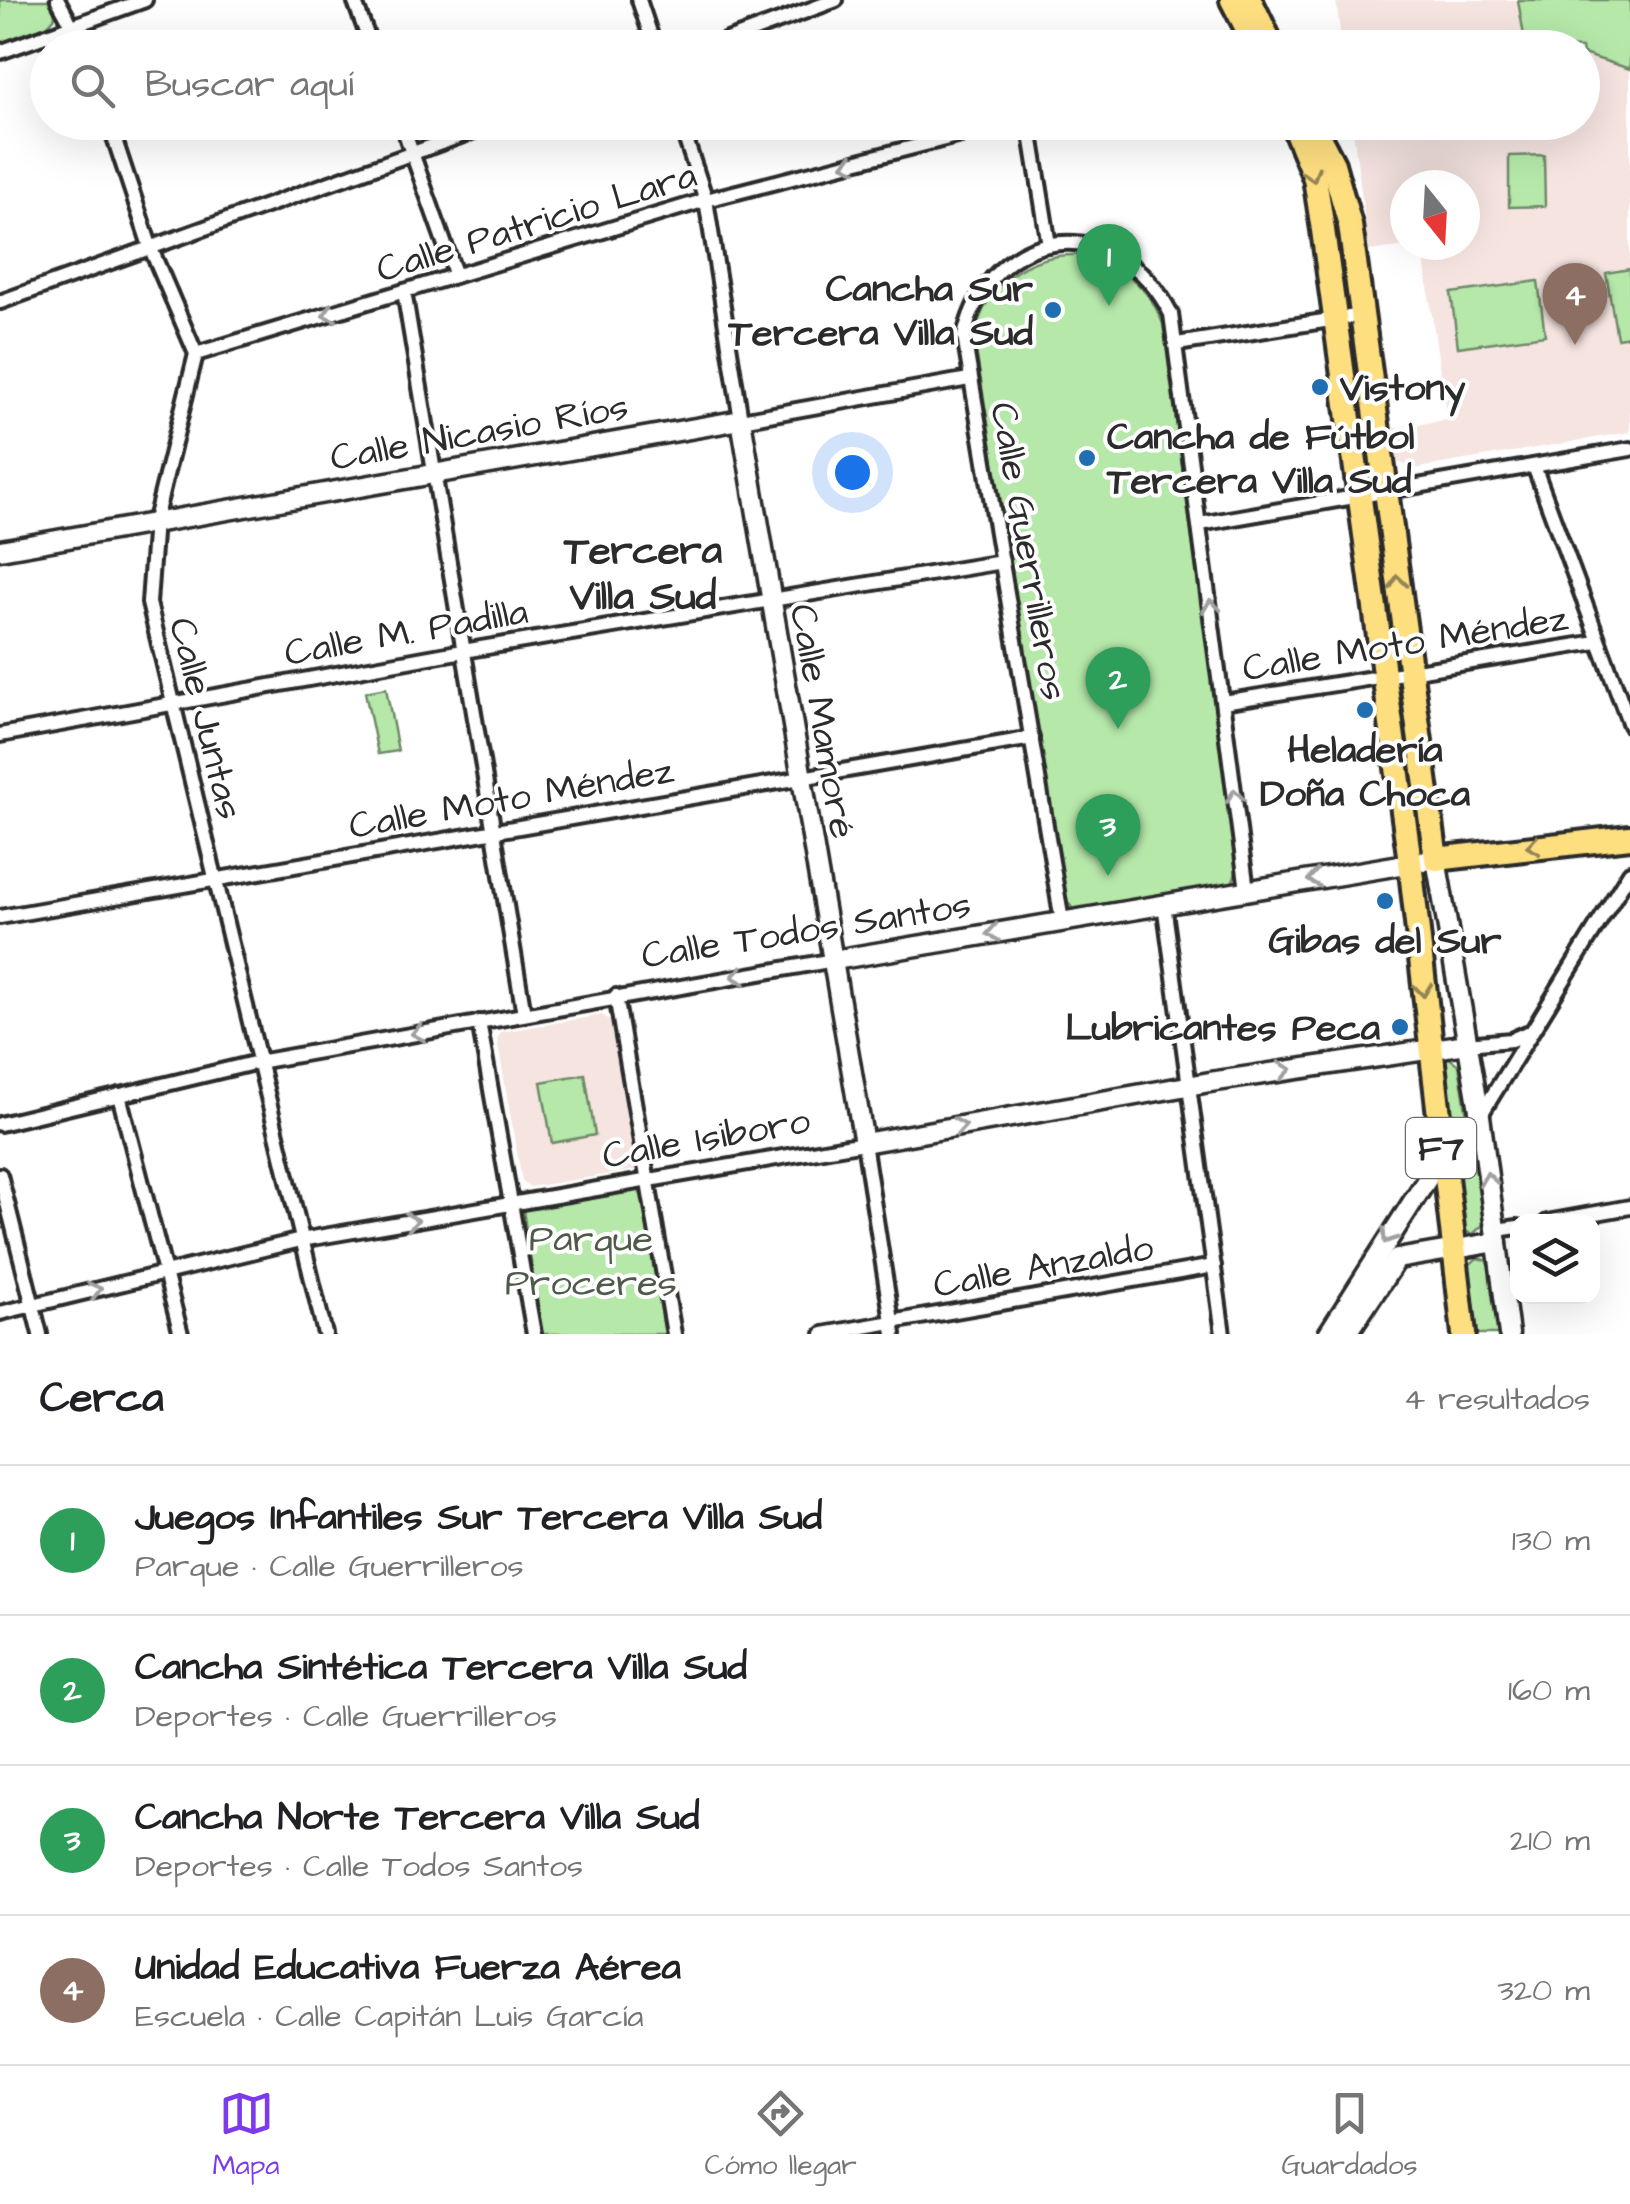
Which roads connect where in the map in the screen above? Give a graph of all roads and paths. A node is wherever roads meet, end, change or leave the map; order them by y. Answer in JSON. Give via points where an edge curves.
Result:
{"nodes":[{"id":1,"x":58,"y":0,"type":"edge"},
{"id":2,"x":144,"y":0,"type":"edge"},
{"id":3,"x":354,"y":0,"type":"edge"},
{"id":4,"x":639,"y":0,"type":"edge"},
{"id":5,"x":836,"y":0,"type":"edge"},
{"id":6,"x":1232,"y":0,"type":"edge"},
{"id":7,"x":1250,"y":0,"type":"edge"},
{"id":8,"x":802,"y":6,"type":"edge"},
{"id":9,"x":73,"y":26,"type":"junction"},
{"id":10,"x":62,"y":30,"type":"edge"},
{"id":11,"x":75,"y":30,"type":"edge"},
{"id":12,"x":365,"y":30,"type":"edge"},
{"id":13,"x":649,"y":30,"type":"edge"},
{"id":14,"x":747,"y":30,"type":"edge"},
{"id":15,"x":1248,"y":30,"type":"edge"},
{"id":16,"x":1264,"y":30,"type":"edge"},
{"id":17,"x":30,"y":41,"type":"edge"},
{"id":18,"x":0,"y":52,"type":"edge"},
{"id":19,"x":115,"y":140,"type":"edge"},
{"id":20,"x":408,"y":140,"type":"edge"},
{"id":21,"x":451,"y":140,"type":"edge"},
{"id":22,"x":686,"y":140,"type":"edge"},
{"id":23,"x":941,"y":140,"type":"edge"},
{"id":24,"x":1032,"y":140,"type":"edge"},
{"id":25,"x":1299,"y":140,"type":"edge"},
{"id":26,"x":1320,"y":140,"type":"edge"},
{"id":27,"x":413,"y":154,"type":"junction"},
{"id":28,"x":706,"y":200,"type":"junction"},
{"id":29,"x":1049,"y":245,"type":"junction"},
{"id":30,"x":152,"y":249,"type":"junction"},
{"id":31,"x":455,"y":273,"type":"junction"},
{"id":32,"x":404,"y":291,"type":"junction"},
{"id":33,"x":0,"y":302,"type":"edge"},
{"id":34,"x":1362,"y":315,"type":"junction"},
{"id":35,"x":1335,"y":319,"type":"junction"},
{"id":36,"x":1177,"y":344,"type":"junction"},
{"id":37,"x":196,"y":354,"type":"junction"},
{"id":38,"x":969,"y":380,"type":"junction"},
{"id":39,"x":741,"y":420,"type":"junction"},
{"id":40,"x":1630,"y":450,"type":"edge"},
{"id":41,"x":1534,"y":466,"type":"junction"},
{"id":42,"x":434,"y":472,"type":"junction"},
{"id":43,"x":1385,"y":492,"type":"junction"},
{"id":44,"x":1360,"y":498,"type":"junction"},
{"id":45,"x":155,"y":520,"type":"junction"},
{"id":46,"x":1200,"y":524,"type":"junction"},
{"id":47,"x":0,"y":550,"type":"edge"},
{"id":48,"x":1002,"y":562,"type":"junction"},
{"id":49,"x":770,"y":600,"type":"junction"},
{"id":50,"x":1596,"y":642,"type":"junction"},
{"id":51,"x":462,"y":651,"type":"junction"},
{"id":52,"x":1411,"y":672,"type":"junction"},
{"id":53,"x":1386,"y":676,"type":"junction"},
{"id":54,"x":171,"y":702,"type":"junction"},
{"id":55,"x":1223,"y":702,"type":"junction"},
{"id":56,"x":1630,"y":726,"type":"edge"},
{"id":57,"x":0,"y":735,"type":"edge"},
{"id":58,"x":1032,"y":738,"type":"junction"},
{"id":59,"x":800,"y":778,"type":"junction"},
{"id":60,"x":493,"y":829,"type":"junction"},
{"id":61,"x":1630,"y":837,"type":"edge"},
{"id":62,"x":1436,"y":858,"type":"junction"},
{"id":63,"x":1410,"y":862,"type":"junction"},
{"id":64,"x":1630,"y":872,"type":"edge"},
{"id":65,"x":216,"y":881,"type":"junction"},
{"id":66,"x":1247,"y":890,"type":"junction"},
{"id":67,"x":1164,"y":904,"type":"junction"},
{"id":68,"x":0,"y":917,"type":"edge"},
{"id":69,"x":1062,"y":922,"type":"junction"},
{"id":70,"x":834,"y":960,"type":"junction"},
{"id":71,"x":616,"y":996,"type":"junction"},
{"id":72,"x":524,"y":1014,"type":"junction"},
{"id":73,"x":479,"y":1022,"type":"junction"},
{"id":74,"x":1529,"y":1032,"type":"junction"},
{"id":75,"x":1467,"y":1044,"type":"junction"},
{"id":76,"x":1429,"y":1048,"type":"junction"},
{"id":77,"x":258,"y":1062,"type":"junction"},
{"id":78,"x":1189,"y":1085,"type":"junction"},
{"id":79,"x":119,"y":1095,"type":"junction"},
{"id":80,"x":1480,"y":1116,"type":"junction"},
{"id":81,"x":0,"y":1124,"type":"edge"},
{"id":82,"x":864,"y":1143,"type":"junction"},
{"id":83,"x":1442,"y":1156,"type":"junction"},
{"id":84,"x":0,"y":1175,"type":"edge"},
{"id":85,"x":648,"y":1179,"type":"junction"},
{"id":86,"x":510,"y":1203,"type":"junction"},
{"id":87,"x":1630,"y":1207,"type":"edge"},
{"id":88,"x":1592,"y":1214,"type":"edge"},
{"id":89,"x":1510,"y":1230,"type":"edge"},
{"id":90,"x":1496,"y":1236,"type":"junction"},
{"id":91,"x":301,"y":1240,"type":"junction"},
{"id":92,"x":1453,"y":1248,"type":"junction"},
{"id":93,"x":1214,"y":1266,"type":"junction"},
{"id":94,"x":166,"y":1273,"type":"junction"},
{"id":95,"x":32,"y":1305,"type":"junction"},
{"id":96,"x":0,"y":1314,"type":"edge"},
{"id":97,"x":893,"y":1328,"type":"edge"},
{"id":98,"x":40,"y":1334,"type":"edge"},
{"id":99,"x":180,"y":1334,"type":"edge"},
{"id":100,"x":325,"y":1334,"type":"edge"},
{"id":101,"x":534,"y":1334,"type":"edge"},
{"id":102,"x":674,"y":1334,"type":"edge"},
{"id":103,"x":822,"y":1334,"type":"edge"},
{"id":104,"x":1223,"y":1334,"type":"edge"},
{"id":105,"x":1328,"y":1334,"type":"edge"},
{"id":106,"x":1347,"y":1334,"type":"edge"},
{"id":107,"x":1464,"y":1334,"type":"edge"},
{"id":108,"x":1509,"y":1334,"type":"edge"}],
"edges":[{"from":1,"to":9,"type":"street"},
{"from":2,"to":9,"type":"street"},
{"from":3,"to":12,"type":"street"},
{"from":4,"to":13,"type":"street"},
{"from":5,"to":8,"type":"street"},
{"from":6,"to":15,"type":"highway"},
{"from":7,"to":16,"type":"highway"},
{"from":8,"to":14,"type":"street"},
{"from":9,"to":10,"type":"street"},
{"from":9,"to":11,"type":"street"},
{"from":17,"to":18,"type":"street"},
{"from":19,"to":30,"type":"street"},
{"from":20,"to":27,"type":"street"},
{"from":21,"to":27,"type":"street"},
{"from":22,"to":28,"type":"street","name":"Calle Mamoré"},
{"from":23,"to":28,"type":"street","name":"Calle Patricio Lara","one_way":true},
{"from":24,"to":29,"type":"street"},
{"from":25,"to":35,"type":"highway","number":"F7","one_way":true,"via":[[1315,178]]},
{"from":26,"to":34,"type":"highway","via":[[1343,194]]},
{"from":27,"to":30,"type":"street"},
{"from":27,"to":31,"type":"street"},
{"from":28,"to":31,"type":"street","name":"Calle Patricio Lara"},
{"from":28,"to":39,"type":"street","name":"Calle Mamoré"},
{"from":29,"to":36,"type":"street","via":[[1088,245],[1132,261],[1161,293]]},
{"from":29,"to":38,"type":"street","name":"Calle Guerrilleros","via":[[1012,261],[986,282],[970,307],[964,336]]},
{"from":30,"to":33,"type":"street"},
{"from":30,"to":37,"type":"street"},
{"from":31,"to":32,"type":"street","name":"Calle Patricio Lara"},
{"from":32,"to":37,"type":"street","name":"Calle Patricio Lara","one_way":true},
{"from":32,"to":42,"type":"street"},
{"from":34,"to":35,"type":"street"},
{"from":34,"to":43,"type":"highway"},
{"from":35,"to":36,"type":"street"},
{"from":35,"to":44,"type":"highway","number":"F7"},
{"from":36,"to":46,"type":"street"},
{"from":37,"to":45,"type":"street","name":"Calle Juntas"},
{"from":38,"to":39,"type":"street","name":"Calle Nicasio Ríos"},
{"from":38,"to":48,"type":"street","name":"Calle Guerrilleros"},
{"from":39,"to":42,"type":"street","name":"Calle Nicasio Ríos"},
{"from":39,"to":49,"type":"street","name":"Calle Mamoré"},
{"from":40,"to":41,"type":"street"},
{"from":41,"to":43,"type":"street"},
{"from":41,"to":50,"type":"street"},
{"from":42,"to":45,"type":"street","name":"Calle Nicasio Ríos"},
{"from":42,"to":51,"type":"street"},
{"from":43,"to":44,"type":"street"},
{"from":52,"to":43,"type":"highway","one_way":true},
{"from":44,"to":46,"type":"street"},
{"from":44,"to":53,"type":"highway","number":"F7"},
{"from":45,"to":47,"type":"street","name":"Calle Nicasio Ríos"},
{"from":45,"to":54,"type":"street","name":"Calle Juntas","via":[[149,604]]},
{"from":55,"to":46,"type":"street","one_way":true},
{"from":48,"to":49,"type":"street","name":"Calle M. Padilla"},
{"from":48,"to":58,"type":"street","name":"Calle Guerrilleros"},
{"from":49,"to":51,"type":"street","name":"Calle M. Padilla"},
{"from":49,"to":59,"type":"street","name":"Calle Mamoré"},
{"from":50,"to":52,"type":"street","name":"Calle Moto Méndez"},
{"from":50,"to":56,"type":"street"},
{"from":51,"to":54,"type":"street","name":"Calle M. Padilla"},
{"from":51,"to":60,"type":"street"},
{"from":52,"to":53,"type":"street","name":"Calle Moto Méndez"},
{"from":52,"to":62,"type":"highway"},
{"from":53,"to":55,"type":"street","name":"Calle Moto Méndez"},
{"from":53,"to":63,"type":"highway","number":"F7"},
{"from":54,"to":57,"type":"street","name":"Calle M. Padilla"},
{"from":54,"to":65,"type":"street","name":"Calle Juntas"},
{"from":66,"to":55,"type":"street","one_way":true},
{"from":58,"to":59,"type":"street","name":"Calle Moto Méndez"},
{"from":58,"to":69,"type":"street","name":"Calle Guerrilleros"},
{"from":59,"to":60,"type":"street","name":"Calle Moto Méndez"},
{"from":59,"to":70,"type":"street","name":"Calle Mamoré"},
{"from":60,"to":65,"type":"street","name":"Calle Moto Méndez"},
{"from":60,"to":72,"type":"street"},
{"from":61,"to":62,"type":"highway","name":"Calle Todos Santos","one_way":true},
{"from":62,"to":63,"type":"street","name":"Calle Todos Santos"},
{"from":62,"to":75,"type":"street"},
{"from":63,"to":66,"type":"street","name":"Calle Todos Santos","one_way":true},
{"from":63,"to":76,"type":"highway","number":"F7","one_way":true},
{"from":64,"to":74,"type":"street"},
{"from":65,"to":68,"type":"street","name":"Calle Moto Méndez"},
{"from":65,"to":77,"type":"street","name":"Calle Juntas"},
{"from":66,"to":67,"type":"street","name":"Calle Todos Santos"},
{"from":67,"to":69,"type":"street","name":"Calle Todos Santos"},
{"from":67,"to":78,"type":"street"},
{"from":69,"to":70,"type":"street","name":"Calle Todos Santos","one_way":true},
{"from":70,"to":71,"type":"street","name":"Calle Todos Santos","one_way":true},
{"from":70,"to":82,"type":"street","name":"Calle Mamoré"},
{"from":71,"to":72,"type":"street","name":"Calle Todos Santos"},
{"from":71,"to":85,"type":"street"},
{"from":72,"to":73,"type":"street","name":"Calle Todos Santos"},
{"from":73,"to":77,"type":"street","name":"Calle Todos Santos","one_way":true},
{"from":73,"to":86,"type":"street"},
{"from":74,"to":75,"type":"street"},
{"from":74,"to":80,"type":"street"},
{"from":75,"to":76,"type":"street","name":"Calle Isiboro"},
{"from":75,"to":80,"type":"street"},
{"from":78,"to":76,"type":"street","name":"Calle Isiboro","one_way":true},
{"from":76,"to":83,"type":"highway","number":"F7"},
{"from":77,"to":79,"type":"street","name":"Calle Todos Santos"},
{"from":77,"to":91,"type":"street","name":"Calle Juntas"},
{"from":82,"to":78,"type":"street","name":"Calle Isiboro","one_way":true},
{"from":78,"to":93,"type":"street"},
{"from":79,"to":81,"type":"street","name":"Calle Todos Santos"},
{"from":79,"to":94,"type":"street"},
{"from":90,"to":80,"type":"street","one_way":true},
{"from":82,"to":85,"type":"street","name":"Calle Isiboro"},
{"from":82,"to":97,"type":"street","name":"Calle Mamoré"},
{"from":83,"to":92,"type":"highway","number":"F7"},
{"from":83,"to":105,"type":"street","one_way":true},
{"from":84,"to":95,"type":"street"},
{"from":85,"to":86,"type":"street","name":"Calle Isiboro"},
{"from":85,"to":102,"type":"street"},
{"from":91,"to":86,"type":"street","name":"Calle Isiboro","one_way":true},
{"from":86,"to":101,"type":"street"},
{"from":87,"to":88,"type":"street"},
{"from":89,"to":90,"type":"street"},
{"from":90,"to":92,"type":"street"},
{"from":90,"to":108,"type":"street"},
{"from":91,"to":94,"type":"street","name":"Calle Isiboro"},
{"from":91,"to":100,"type":"street","name":"Calle Juntas"},
{"from":92,"to":106,"type":"street","via":[[1396,1259]]},
{"from":92,"to":107,"type":"highway","number":"F7"},
{"from":93,"to":97,"type":"street","name":"Calle Anzaldo"},
{"from":93,"to":104,"type":"street"},
{"from":95,"to":94,"type":"street","name":"Calle Isiboro","one_way":true},
{"from":94,"to":99,"type":"street"},
{"from":95,"to":96,"type":"street","name":"Calle Isiboro"},
{"from":95,"to":98,"type":"street"},
{"from":97,"to":103,"type":"street","name":"Calle Anzaldo"}]}
